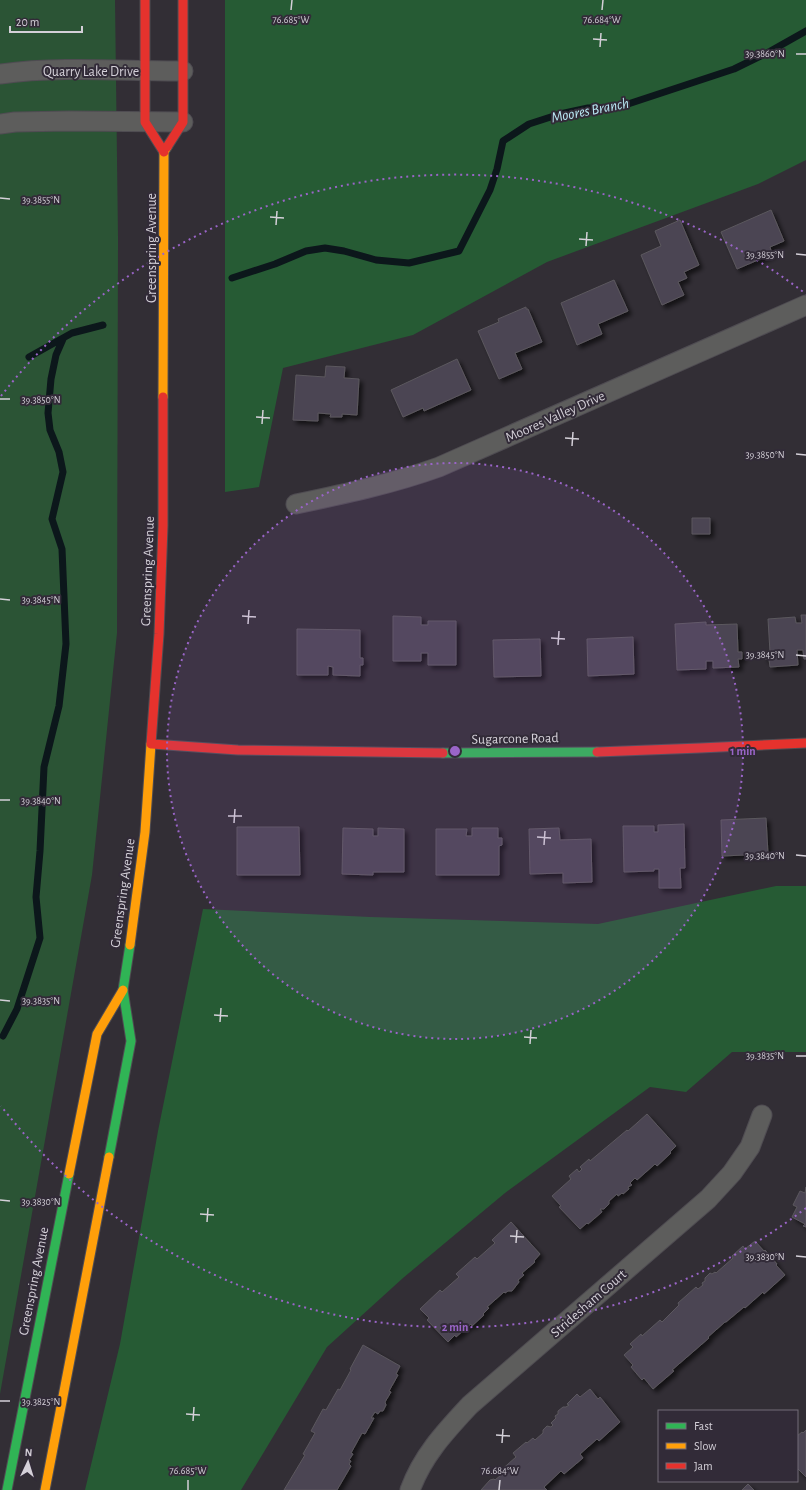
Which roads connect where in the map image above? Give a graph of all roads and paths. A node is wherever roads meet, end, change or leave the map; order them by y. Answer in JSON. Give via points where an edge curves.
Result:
{"nodes":[{"id":1,"x":145,"y":0,"type":"edge"},
{"id":2,"x":183,"y":0,"type":"edge"},
{"id":3,"x":146,"y":71,"type":"junction"},
{"id":4,"x":183,"y":71,"type":"junction"},
{"id":5,"x":0,"y":74,"type":"edge"},
{"id":6,"x":145,"y":122,"type":"junction"},
{"id":7,"x":183,"y":122,"type":"junction"},
{"id":8,"x":0,"y":124,"type":"edge"},
{"id":9,"x":164,"y":152,"type":"junction"},
{"id":10,"x":806,"y":304,"type":"edge"},
{"id":11,"x":296,"y":504,"type":"dead end"},
{"id":12,"x":806,"y":743,"type":"edge"},
{"id":13,"x":152,"y":744,"type":"junction"},
{"id":14,"x":123,"y":990,"type":"junction"},
{"id":15,"x":762,"y":1115,"type":"dead end"},
{"id":16,"x":7,"y":1490,"type":"edge"},
{"id":17,"x":45,"y":1490,"type":"edge"},
{"id":18,"x":410,"y":1490,"type":"edge"}],
"edges":[{"from":1,"to":3,"type":"main road"},
{"from":2,"to":4,"type":"main road"},
{"from":3,"to":4,"type":"street","name":"Quarry Lake Drive"},
{"from":3,"to":5,"type":"street","name":"Quarry Lake Drive","via":[[33,70]]},
{"from":3,"to":6,"type":"main road"},
{"from":4,"to":7,"type":"main road"},
{"from":6,"to":7,"type":"street"},
{"from":6,"to":8,"type":"street"},
{"from":6,"to":9,"type":"main road"},
{"from":7,"to":9,"type":"main road"},
{"from":9,"to":13,"type":"main road","name":"Greenspring Avenue","via":[[163,526]]},
{"from":10,"to":11,"type":"street","name":"Moores Valley Drive","via":[[439,467],[410,478]]},
{"from":12,"to":13,"type":"main road","name":"Sugarcone Road","via":[[633,751],[463,753],[202,749]]},
{"from":13,"to":14,"type":"main road","name":"Greenspring Avenue","via":[[145,832]]},
{"from":14,"to":16,"type":"main road","name":"Greenspring Avenue","via":[[96,1034]]},
{"from":14,"to":17,"type":"main road","name":"Greenspring Avenue","via":[[131,1041]]},
{"from":15,"to":18,"type":"street","name":"Stridesham Court","via":[[750,1147],[732,1173],[708,1199],[470,1405],[436,1442],[415,1475]]}]}
